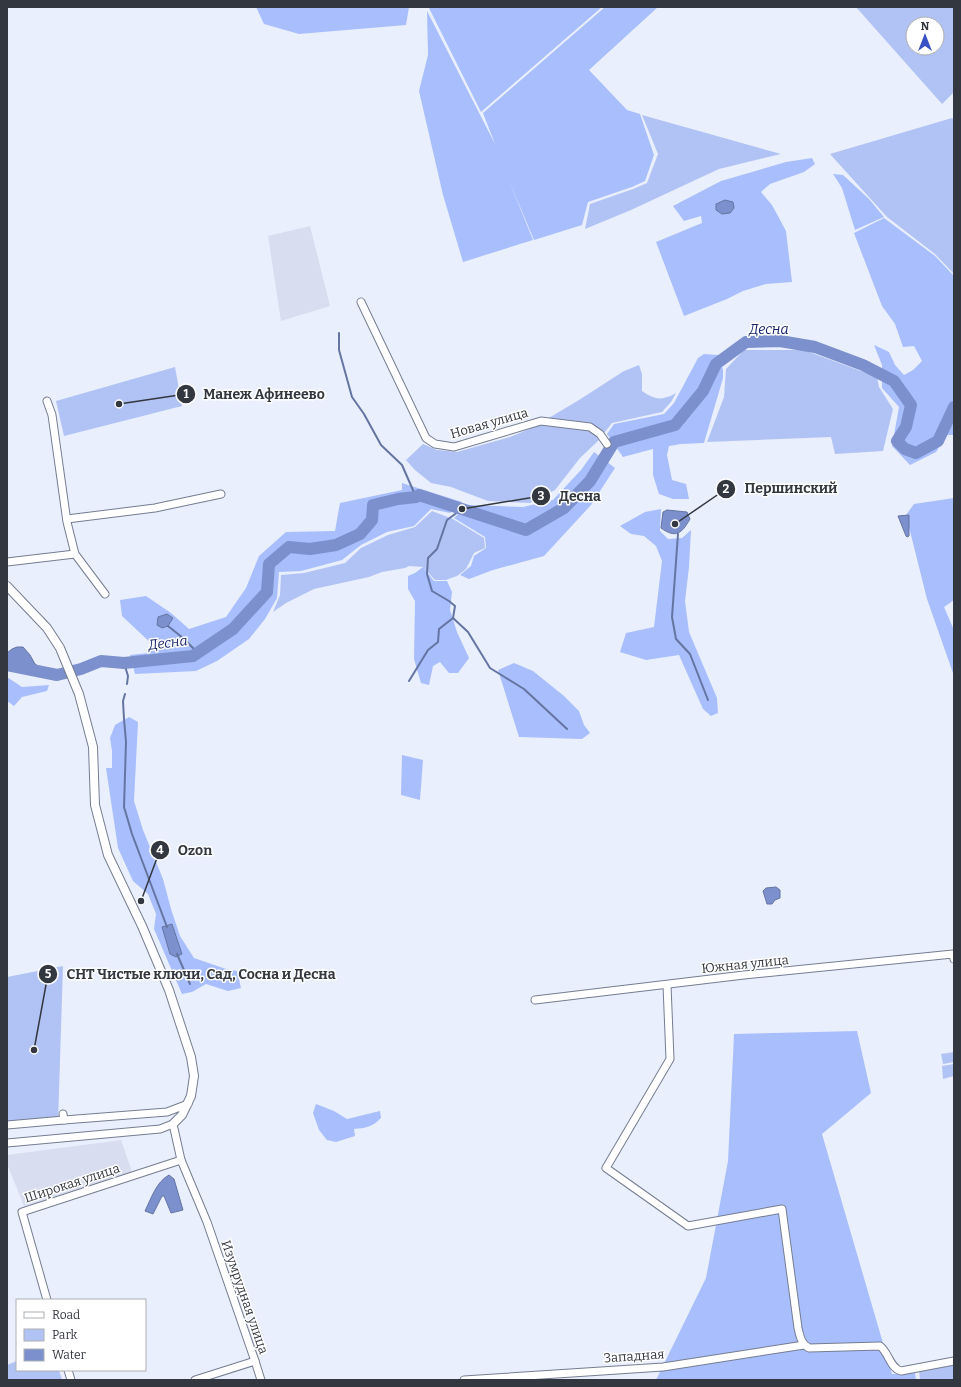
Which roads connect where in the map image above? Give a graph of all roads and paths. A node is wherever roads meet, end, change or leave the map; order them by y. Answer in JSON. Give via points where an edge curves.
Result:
{"nodes":[{"id":1,"x":361,"y":302,"type":"dead end"},
{"id":2,"x":48,"y":401,"type":"dead end"},
{"id":3,"x":607,"y":444,"type":"dead end"},
{"id":4,"x":221,"y":494,"type":"dead end"},
{"id":5,"x":67,"y":519,"type":"junction"},
{"id":6,"x":75,"y":554,"type":"junction"},
{"id":7,"x":7,"y":562,"type":"edge"},
{"id":8,"x":7,"y":586,"type":"edge"},
{"id":9,"x":105,"y":594,"type":"dead end"},
{"id":10,"x":954,"y":959,"type":"edge"},
{"id":11,"x":667,"y":985,"type":"junction"},
{"id":12,"x":535,"y":1000,"type":"dead end"},
{"id":13,"x":188,"y":1104,"type":"junction"},
{"id":14,"x":173,"y":1124,"type":"junction"},
{"id":15,"x":7,"y":1125,"type":"edge"},
{"id":16,"x":7,"y":1143,"type":"edge"},
{"id":17,"x":181,"y":1160,"type":"junction"},
{"id":18,"x":47,"y":1299,"type":"edge"},
{"id":19,"x":804,"y":1345,"type":"junction"},
{"id":20,"x":255,"y":1361,"type":"junction"},
{"id":21,"x":954,"y":1361,"type":"edge"},
{"id":22,"x":195,"y":1380,"type":"edge"},
{"id":23,"x":260,"y":1380,"type":"edge"},
{"id":24,"x":464,"y":1380,"type":"edge"}],
"edges":[{"from":1,"to":3,"type":"street","name":"Новая улица","via":[[426,438],[435,444],[454,447],[540,421],[590,427],[600,434]]},
{"from":2,"to":5,"type":"street"},
{"from":4,"to":5,"type":"street","via":[[155,508]]},
{"from":5,"to":6,"type":"street"},
{"from":6,"to":7,"type":"street"},
{"from":6,"to":9,"type":"street"},
{"from":8,"to":13,"type":"street","via":[[47,628],[60,648],[79,694],[93,747],[95,805],[108,855],[169,990],[191,1058],[194,1076]]},
{"from":10,"to":11,"type":"street","name":"Южная улица","via":[[953,954]]},
{"from":11,"to":12,"type":"street","name":"Южная улица"},
{"from":11,"to":19,"type":"street","via":[[670,1059],[606,1168],[688,1226],[782,1209],[798,1328]]},
{"from":13,"to":14,"type":"street"},
{"from":13,"to":15,"type":"street","via":[[167,1112],[64,1117]]},
{"from":14,"to":16,"type":"street","via":[[160,1129]]},
{"from":14,"to":17,"type":"street"},
{"from":17,"to":18,"type":"street","name":"Широкая улица","via":[[22,1212]]},
{"from":17,"to":20,"type":"street","name":"Изумрудная улица","via":[[206,1222]]},
{"from":19,"to":21,"type":"street","name":"Западная","via":[[810,1348],[880,1346],[896,1370],[901,1371]]},
{"from":19,"to":24,"type":"street","name":"Западная","via":[[663,1367]]},
{"from":20,"to":22,"type":"street"},
{"from":20,"to":23,"type":"street","name":"Изумрудная улица"}]}
